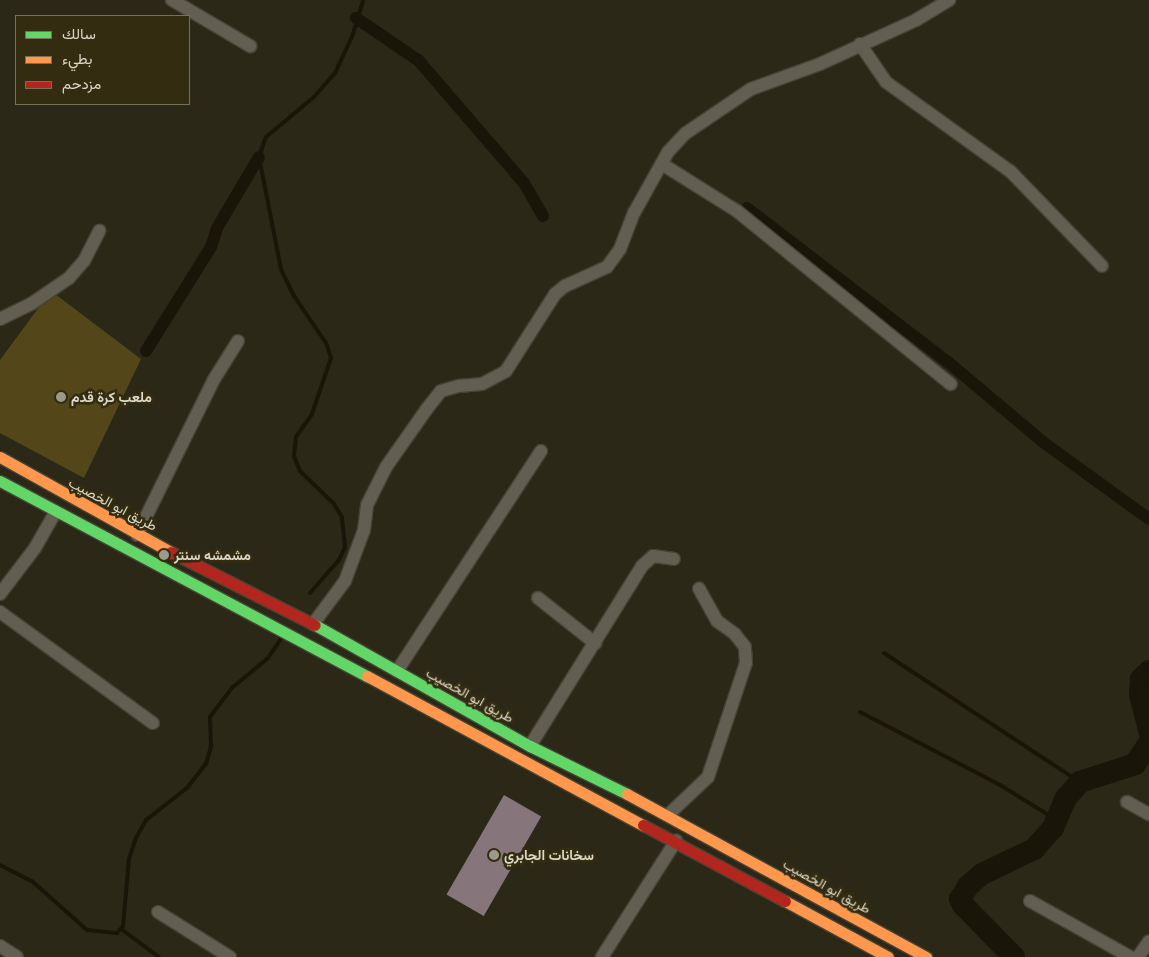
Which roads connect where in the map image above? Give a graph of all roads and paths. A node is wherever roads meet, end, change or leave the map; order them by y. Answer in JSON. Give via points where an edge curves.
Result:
{"nodes":[{"id":1,"x":172,"y":0,"type":"edge"},
{"id":2,"x":949,"y":0,"type":"edge"},
{"id":3,"x":860,"y":44,"type":"junction"},
{"id":4,"x":250,"y":46,"type":"dead end"},
{"id":5,"x":662,"y":164,"type":"junction"},
{"id":6,"x":100,"y":232,"type":"dead end"},
{"id":7,"x":1102,"y":266,"type":"dead end"},
{"id":8,"x":0,"y":319,"type":"edge"},
{"id":9,"x":238,"y":341,"type":"dead end"},
{"id":10,"x":951,"y":384,"type":"dead end"},
{"id":11,"x":541,"y":451,"type":"dead end"},
{"id":12,"x":0,"y":457,"type":"edge"},
{"id":13,"x":22,"y":471,"type":"junction"},
{"id":14,"x":0,"y":481,"type":"edge"},
{"id":15,"x":11,"y":487,"type":"junction"},
{"id":16,"x":55,"y":513,"type":"junction"},
{"id":17,"x":137,"y":535,"type":"junction"},
{"id":18,"x":674,"y":559,"type":"dead end"},
{"id":19,"x":699,"y":589,"type":"dead end"},
{"id":20,"x":0,"y":594,"type":"edge"},
{"id":21,"x":538,"y":598,"type":"dead end"},
{"id":22,"x":0,"y":612,"type":"edge"},
{"id":23,"x":313,"y":624,"type":"junction"},
{"id":24,"x":595,"y":643,"type":"junction"},
{"id":25,"x":397,"y":671,"type":"junction"},
{"id":26,"x":153,"y":723,"type":"dead end"},
{"id":27,"x":530,"y":746,"type":"junction"},
{"id":28,"x":1127,"y":802,"type":"dead end"},
{"id":29,"x":1149,"y":814,"type":"edge"},
{"id":30,"x":668,"y":815,"type":"junction"},
{"id":31,"x":676,"y":841,"type":"junction"},
{"id":32,"x":1030,"y":901,"type":"dead end"},
{"id":33,"x":158,"y":912,"type":"dead end"},
{"id":34,"x":885,"y":935,"type":"junction"},
{"id":35,"x":1149,"y":941,"type":"edge"},
{"id":36,"x":0,"y":946,"type":"edge"},
{"id":37,"x":876,"y":952,"type":"junction"},
{"id":38,"x":16,"y":957,"type":"edge"},
{"id":39,"x":230,"y":957,"type":"edge"},
{"id":40,"x":602,"y":957,"type":"edge"},
{"id":41,"x":888,"y":957,"type":"edge"},
{"id":42,"x":926,"y":957,"type":"edge"},
{"id":43,"x":1130,"y":957,"type":"edge"},
{"id":44,"x":1138,"y":957,"type":"edge"}],
"edges":[{"from":1,"to":4,"type":"street"},
{"from":2,"to":3,"type":"street","via":[[916,20]]},
{"from":3,"to":5,"type":"street","via":[[820,64],[751,89],[686,133]]},
{"from":3,"to":7,"type":"street","via":[[886,82],[1010,171]]},
{"from":5,"to":10,"type":"street","via":[[736,211]]},
{"from":5,"to":23,"type":"street","via":[[634,213],[620,249],[607,267],[555,294],[506,371],[482,384],[441,391],[426,410],[386,467],[367,506],[364,530],[345,581]]},
{"from":6,"to":8,"type":"street","via":[[84,261],[69,278],[31,304]]},
{"from":9,"to":17,"type":"street","via":[[213,380]]},
{"from":11,"to":25,"type":"street"},
{"from":12,"to":13,"type":"main road","name":"طريق ابو الخصيب"},
{"from":13,"to":15,"type":"main road"},
{"from":13,"to":17,"type":"main road","name":"طريق ابو الخصيب"},
{"from":14,"to":15,"type":"main road"},
{"from":15,"to":16,"type":"main road"},
{"from":16,"to":20,"type":"street","via":[[35,548]]},
{"from":16,"to":31,"type":"main road"},
{"from":17,"to":23,"type":"main road","name":"طريق ابو الخصيب"},
{"from":18,"to":24,"type":"street","via":[[654,556],[642,566]]},
{"from":19,"to":30,"type":"street","via":[[717,621],[735,634],[745,647],[746,663],[708,777]]},
{"from":21,"to":24,"type":"street"},
{"from":22,"to":26,"type":"street"},
{"from":23,"to":25,"type":"main road","name":"طريق ابو الخصيب"},
{"from":24,"to":27,"type":"street"},
{"from":25,"to":27,"type":"main road","name":"طريق ابو الخصيب"},
{"from":27,"to":30,"type":"main road","name":"طريق ابو الخصيب"},
{"from":28,"to":29,"type":"street"},
{"from":30,"to":34,"type":"main road","name":"طريق ابو الخصيب"},
{"from":31,"to":37,"type":"main road"},
{"from":31,"to":40,"type":"street"},
{"from":32,"to":43,"type":"street"},
{"from":33,"to":39,"type":"street"},
{"from":34,"to":37,"type":"main road"},
{"from":34,"to":42,"type":"main road","name":"طريق ابو الخصيب"},
{"from":35,"to":44,"type":"street"},
{"from":36,"to":38,"type":"street"},
{"from":37,"to":41,"type":"main road"}]}
